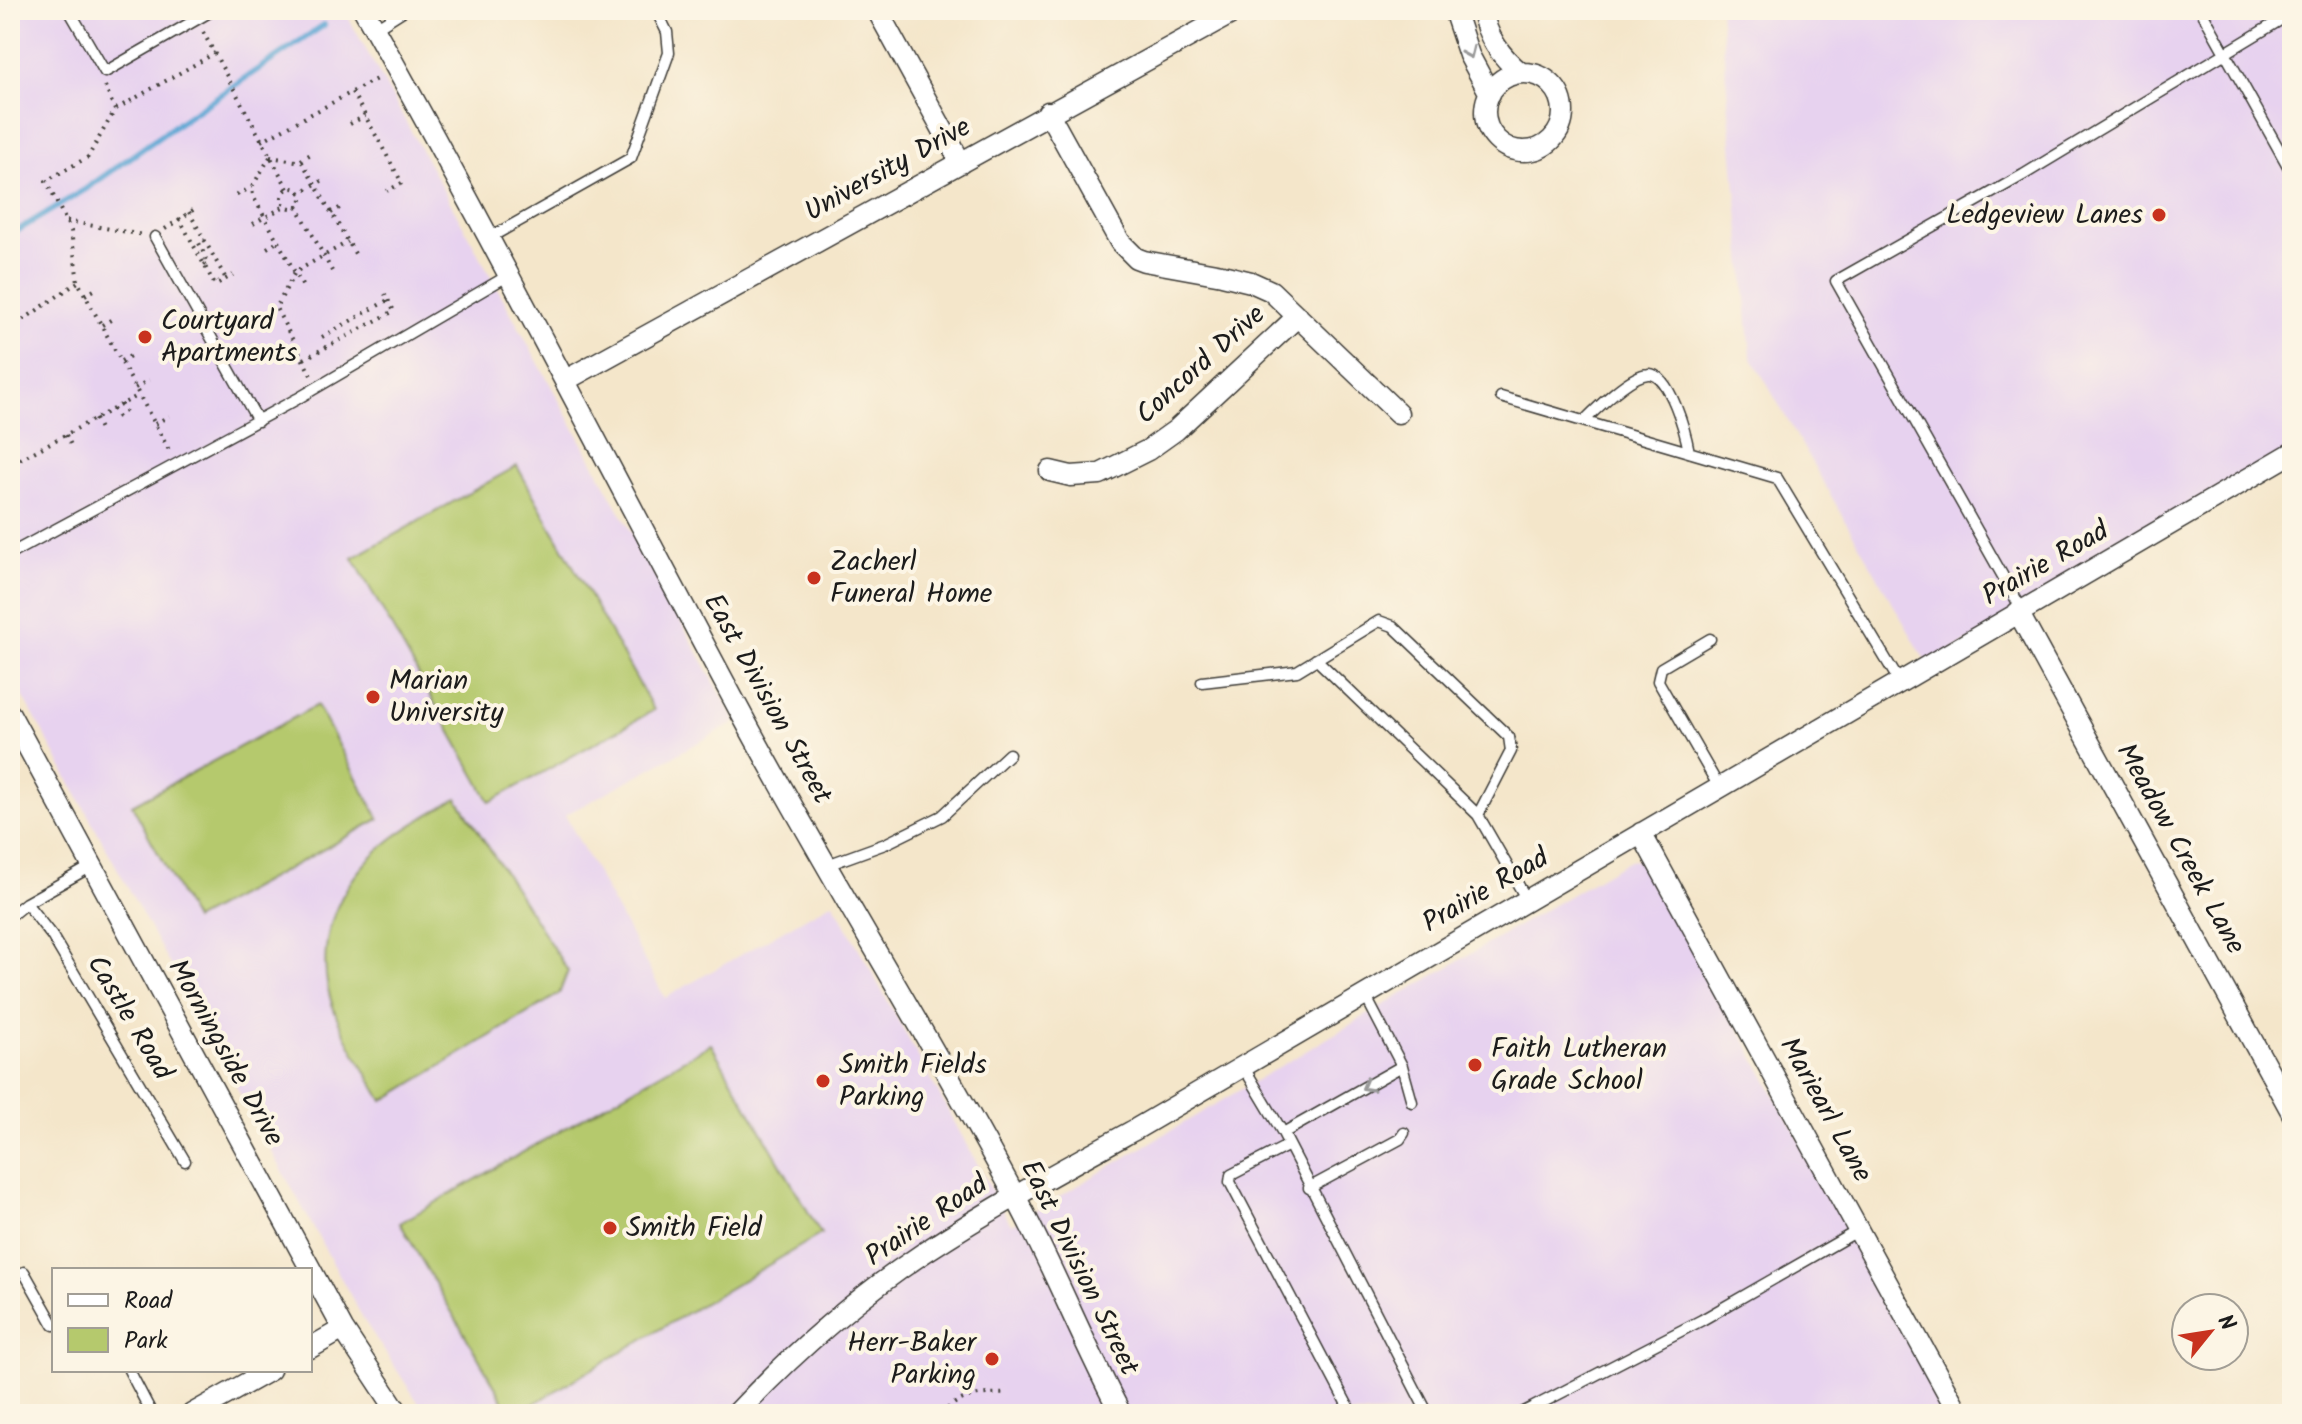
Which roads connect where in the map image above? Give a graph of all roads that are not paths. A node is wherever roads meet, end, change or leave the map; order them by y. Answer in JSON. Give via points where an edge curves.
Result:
{"nodes":[{"id":1,"x":69,"y":10,"type":"edge"},
{"id":2,"x":213,"y":10,"type":"edge"},
{"id":3,"x":364,"y":10,"type":"edge"},
{"id":4,"x":404,"y":10,"type":"edge"},
{"id":5,"x":656,"y":10,"type":"edge"},
{"id":6,"x":877,"y":10,"type":"edge"},
{"id":7,"x":1238,"y":10,"type":"edge"},
{"id":8,"x":1454,"y":10,"type":"edge"},
{"id":9,"x":1482,"y":10,"type":"edge"},
{"id":10,"x":2201,"y":10,"type":"edge"},
{"id":11,"x":2269,"y":10,"type":"edge"},
{"id":12,"x":2292,"y":13,"type":"edge"},
{"id":13,"x":2276,"y":22,"type":"junction"},
{"id":14,"x":374,"y":29,"type":"junction"},
{"id":15,"x":2226,"y":53,"type":"junction"},
{"id":16,"x":1521,"y":73,"type":"junction"},
{"id":17,"x":1490,"y":94,"type":"junction"},
{"id":18,"x":1048,"y":112,"type":"junction"},
{"id":19,"x":961,"y":163,"type":"junction"},
{"id":20,"x":2292,"y":173,"type":"edge"},
{"id":21,"x":155,"y":237,"type":"road end"},
{"id":22,"x":489,"y":238,"type":"junction"},
{"id":23,"x":509,"y":275,"type":"junction"},
{"id":24,"x":1298,"y":316,"type":"junction"},
{"id":25,"x":566,"y":380,"type":"junction"},
{"id":26,"x":1501,"y":397,"type":"dead end"},
{"id":27,"x":1398,"y":413,"type":"dead end"},
{"id":28,"x":258,"y":421,"type":"junction"},
{"id":29,"x":1584,"y":421,"type":"junction"},
{"id":30,"x":1689,"y":452,"type":"junction"},
{"id":31,"x":2292,"y":453,"type":"edge"},
{"id":32,"x":1050,"y":471,"type":"dead end"},
{"id":33,"x":10,"y":554,"type":"edge"},
{"id":34,"x":2020,"y":611,"type":"junction"},
{"id":35,"x":1710,"y":639,"type":"dead end"},
{"id":36,"x":1316,"y":659,"type":"junction"},
{"id":37,"x":1899,"y":681,"type":"junction"},
{"id":38,"x":1202,"y":682,"type":"dead end"},
{"id":39,"x":10,"y":714,"type":"edge"},
{"id":40,"x":1009,"y":754,"type":"dead end"},
{"id":41,"x":1719,"y":787,"type":"junction"},
{"id":42,"x":1478,"y":815,"type":"junction"},
{"id":43,"x":1641,"y":833,"type":"junction"},
{"id":44,"x":827,"y":865,"type":"junction"},
{"id":45,"x":92,"y":866,"type":"junction"},
{"id":46,"x":1527,"y":900,"type":"junction"},
{"id":47,"x":26,"y":903,"type":"junction"},
{"id":48,"x":10,"y":916,"type":"edge"},
{"id":49,"x":1365,"y":995,"type":"junction"},
{"id":50,"x":1243,"y":1066,"type":"junction"},
{"id":51,"x":1402,"y":1066,"type":"junction"},
{"id":52,"x":1412,"y":1102,"type":"dead end"},
{"id":53,"x":2292,"y":1113,"type":"edge"},
{"id":54,"x":1283,"y":1133,"type":"junction"},
{"id":55,"x":1404,"y":1133,"type":"dead end"},
{"id":56,"x":1289,"y":1145,"type":"junction"},
{"id":57,"x":185,"y":1161,"type":"dead end"},
{"id":58,"x":1309,"y":1188,"type":"junction"},
{"id":59,"x":1015,"y":1196,"type":"junction"},
{"id":60,"x":1859,"y":1229,"type":"junction"},
{"id":61,"x":310,"y":1268,"type":"edge"},
{"id":62,"x":24,"y":1272,"type":"dead end"},
{"id":63,"x":312,"y":1272,"type":"edge"},
{"id":64,"x":52,"y":1321,"type":"edge"},
{"id":65,"x":343,"y":1329,"type":"junction"},
{"id":66,"x":312,"y":1347,"type":"edge"},
{"id":67,"x":130,"y":1372,"type":"edge"},
{"id":68,"x":266,"y":1372,"type":"edge"},
{"id":69,"x":152,"y":1414,"type":"edge"},
{"id":70,"x":192,"y":1414,"type":"edge"},
{"id":71,"x":399,"y":1414,"type":"edge"},
{"id":72,"x":736,"y":1414,"type":"edge"},
{"id":73,"x":1121,"y":1414,"type":"edge"},
{"id":74,"x":1352,"y":1414,"type":"edge"},
{"id":75,"x":1428,"y":1414,"type":"edge"},
{"id":76,"x":1520,"y":1414,"type":"edge"},
{"id":77,"x":1959,"y":1414,"type":"edge"}],
"edges":[{"from":1,"to":2,"type":"lane","via":[[105,72]]},
{"from":3,"to":14,"type":"street","name":"East Division Street"},
{"from":4,"to":14,"type":"lane"},
{"from":5,"to":22,"type":"lane","via":[[667,32],[669,53],[631,158]]},
{"from":6,"to":19,"type":"street"},
{"from":7,"to":18,"type":"street","name":"University Drive"},
{"from":8,"to":17,"type":"street","one_way":true},
{"from":9,"to":16,"type":"street","via":[[1494,45]]},
{"from":10,"to":15,"type":"lane"},
{"from":11,"to":13,"type":"lane"},
{"from":12,"to":13,"type":"lane"},
{"from":13,"to":15,"type":"lane"},
{"from":14,"to":22,"type":"street","name":"East Division Street"},
{"from":15,"to":20,"type":"lane"},
{"from":15,"to":34,"type":"lane","via":[[1836,281]]},
{"from":16,"to":17,"type":"street","via":[[1498,83]]},
{"from":16,"to":17,"type":"street","via":[[1536,75],[1559,93],[1563,122],[1546,145],[1518,151],[1493,136],[1486,123]]},
{"from":18,"to":19,"type":"street","name":"University Drive"},
{"from":18,"to":24,"type":"street","via":[[1130,253],[1144,261],[1251,282],[1271,291]]},
{"from":19,"to":25,"type":"street","name":"University Drive"},
{"from":21,"to":28,"type":"lane"},
{"from":22,"to":23,"type":"street","name":"East Division Street"},
{"from":23,"to":25,"type":"street","name":"East Division Street"},
{"from":23,"to":28,"type":"lane"},
{"from":24,"to":27,"type":"street"},
{"from":24,"to":32,"type":"street","name":"Concord Drive","via":[[1148,450],[1100,474]]},
{"from":25,"to":44,"type":"street","name":"East Division Street","via":[[743,718]]},
{"from":26,"to":29,"type":"lane"},
{"from":28,"to":33,"type":"lane"},
{"from":29,"to":30,"type":"lane"},
{"from":29,"to":30,"type":"lane","via":[[1610,395],[1652,374],[1661,380],[1682,418]]},
{"from":30,"to":37,"type":"lane","via":[[1777,478]]},
{"from":31,"to":34,"type":"street","name":"Prairie Road"},
{"from":34,"to":37,"type":"street","name":"Prairie Road"},
{"from":34,"to":53,"type":"street","name":"Meadow Creek Lane"},
{"from":35,"to":41,"type":"lane","via":[[1661,668],[1658,681]]},
{"from":36,"to":38,"type":"lane","via":[[1297,671]]},
{"from":36,"to":42,"type":"lane"},
{"from":36,"to":42,"type":"lane","via":[[1379,621],[1393,626],[1509,737],[1511,751]]},
{"from":37,"to":41,"type":"street","name":"Prairie Road"},
{"from":39,"to":45,"type":"street","name":"Morningside Drive"},
{"from":40,"to":44,"type":"lane","via":[[942,816]]},
{"from":41,"to":43,"type":"street","name":"Prairie Road"},
{"from":42,"to":46,"type":"lane"},
{"from":43,"to":46,"type":"street","name":"Prairie Road"},
{"from":43,"to":60,"type":"street","name":"Mariearl Lane"},
{"from":44,"to":59,"type":"street","name":"East Division Street"},
{"from":45,"to":47,"type":"lane"},
{"from":45,"to":61,"type":"street","name":"Morningside Drive"},
{"from":46,"to":49,"type":"street","name":"Prairie Road"},
{"from":47,"to":48,"type":"lane"},
{"from":47,"to":57,"type":"lane","name":"Castle Road","via":[[52,936]]},
{"from":49,"to":50,"type":"street","name":"Prairie Road"},
{"from":49,"to":51,"type":"lane"},
{"from":50,"to":54,"type":"lane"},
{"from":50,"to":59,"type":"street","name":"Prairie Road"},
{"from":51,"to":52,"type":"lane"},
{"from":51,"to":54,"type":"lane","one_way":true},
{"from":54,"to":56,"type":"lane"},
{"from":55,"to":58,"type":"lane"},
{"from":56,"to":58,"type":"lane"},
{"from":56,"to":74,"type":"lane","via":[[1231,1175],[1230,1182]]},
{"from":58,"to":75,"type":"lane"},
{"from":59,"to":72,"type":"street","name":"Prairie Road","via":[[866,1296],[792,1357]]},
{"from":59,"to":73,"type":"street","name":"East Division Street"},
{"from":60,"to":76,"type":"lane","via":[[1702,1320]]},
{"from":60,"to":77,"type":"street","name":"Mariearl Lane"},
{"from":62,"to":64,"type":"lane"},
{"from":63,"to":65,"type":"street","name":"Morningside Drive"},
{"from":65,"to":66,"type":"street"},
{"from":65,"to":71,"type":"street","name":"Morningside Drive"},
{"from":67,"to":69,"type":"lane"},
{"from":68,"to":70,"type":"street"}]}
